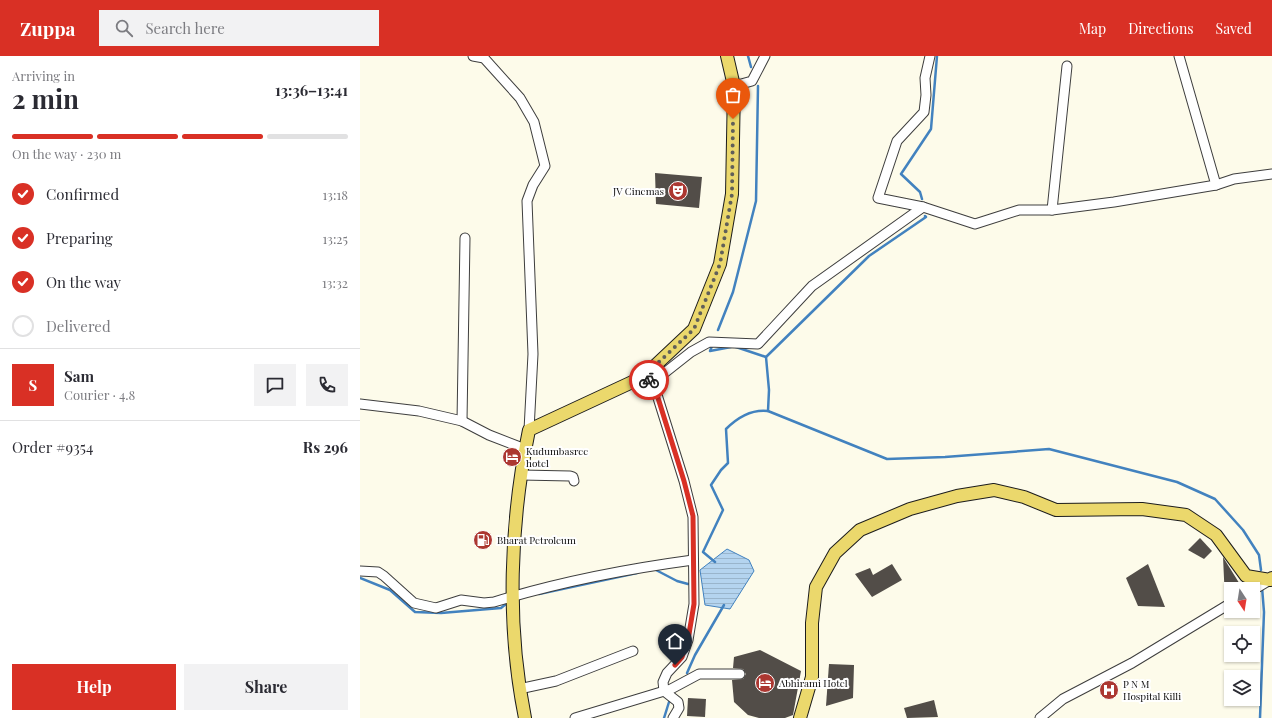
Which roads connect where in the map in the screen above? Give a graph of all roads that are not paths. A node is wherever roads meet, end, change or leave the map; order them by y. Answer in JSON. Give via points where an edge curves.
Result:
{"nodes":[{"id":1,"x":473,"y":56,"type":"edge"},
{"id":2,"x":727,"y":56,"type":"edge"},
{"id":3,"x":765,"y":56,"type":"edge"},
{"id":4,"x":930,"y":56,"type":"edge"},
{"id":5,"x":1179,"y":56,"type":"edge"},
{"id":6,"x":1067,"y":66,"type":"dead end"},
{"id":7,"x":734,"y":86,"type":"junction"},
{"id":8,"x":1272,"y":174,"type":"edge"},
{"id":9,"x":1216,"y":185,"type":"junction"},
{"id":10,"x":923,"y":207,"type":"junction"},
{"id":11,"x":1052,"y":210,"type":"junction"},
{"id":12,"x":465,"y":238,"type":"dead end"},
{"id":13,"x":648,"y":380,"type":"junction"},
{"id":14,"x":360,"y":404,"type":"edge"},
{"id":15,"x":462,"y":421,"type":"junction"},
{"id":16,"x":529,"y":430,"type":"junction"},
{"id":17,"x":525,"y":449,"type":"junction"},
{"id":18,"x":521,"y":475,"type":"junction"},
{"id":19,"x":574,"y":481,"type":"dead end"},
{"id":20,"x":693,"y":560,"type":"junction"},
{"id":21,"x":360,"y":571,"type":"edge"},
{"id":22,"x":1271,"y":579,"type":"edge"},
{"id":23,"x":1260,"y":586,"type":"edge"},
{"id":24,"x":514,"y":596,"type":"junction"},
{"id":25,"x":1224,"y":607,"type":"edge"},
{"id":26,"x":633,"y":651,"type":"dead end"},
{"id":27,"x":740,"y":674,"type":"dead end"},
{"id":28,"x":519,"y":690,"type":"junction"},
{"id":29,"x":664,"y":691,"type":"junction"},
{"id":30,"x":525,"y":718,"type":"edge"},
{"id":31,"x":575,"y":718,"type":"edge"},
{"id":32,"x":673,"y":718,"type":"edge"},
{"id":33,"x":800,"y":718,"type":"edge"},
{"id":34,"x":1040,"y":718,"type":"edge"}],
"edges":[{"from":1,"to":16,"type":"street","via":[[484,58],[520,98],[534,122],[545,166],[527,201],[533,354]]},
{"from":2,"to":7,"type":"main road"},
{"from":3,"to":7,"type":"street","via":[[752,81]]},
{"from":4,"to":10,"type":"street","via":[[925,78],[924,112],[897,141],[878,198]]},
{"from":5,"to":9,"type":"street"},
{"from":6,"to":11,"type":"street"},
{"from":7,"to":13,"type":"main road","via":[[732,194],[720,264],[694,329]]},
{"from":8,"to":9,"type":"street","via":[[1234,179]]},
{"from":9,"to":11,"type":"street"},
{"from":10,"to":11,"type":"street","via":[[975,224],[1019,210]]},
{"from":10,"to":13,"type":"street","via":[[812,286],[758,344],[709,342]]},
{"from":12,"to":15,"type":"street"},
{"from":13,"to":16,"type":"main road"},
{"from":13,"to":20,"type":"street","via":[[684,481],[693,516]]},
{"from":14,"to":15,"type":"street","via":[[419,411]]},
{"from":15,"to":17,"type":"street"},
{"from":16,"to":17,"type":"main road"},
{"from":17,"to":18,"type":"main road"},
{"from":18,"to":19,"type":"street","via":[[570,476]]},
{"from":18,"to":24,"type":"main road","via":[[513,558]]},
{"from":20,"to":24,"type":"street","via":[[552,585]]},
{"from":20,"to":29,"type":"street","via":[[694,604],[688,640],[682,657],[667,673],[663,682]]},
{"from":21,"to":24,"type":"street","via":[[378,572],[414,603],[436,608],[461,600],[484,603]]},
{"from":22,"to":23,"type":"street"},
{"from":22,"to":33,"type":"main road","via":[[1246,576],[1216,535],[1186,515],[1142,509],[1056,510],[1024,497],[994,490],[957,496],[910,509],[860,530],[835,553],[816,587],[812,623],[812,677]]},
{"from":24,"to":28,"type":"main road"},
{"from":25,"to":34,"type":"street","via":[[1132,663],[1063,699]]},
{"from":26,"to":28,"type":"street","via":[[556,681]]},
{"from":27,"to":29,"type":"street","via":[[699,674]]},
{"from":28,"to":30,"type":"main road"},
{"from":29,"to":31,"type":"street"},
{"from":29,"to":32,"type":"street","via":[[678,702],[679,708]]}]}
